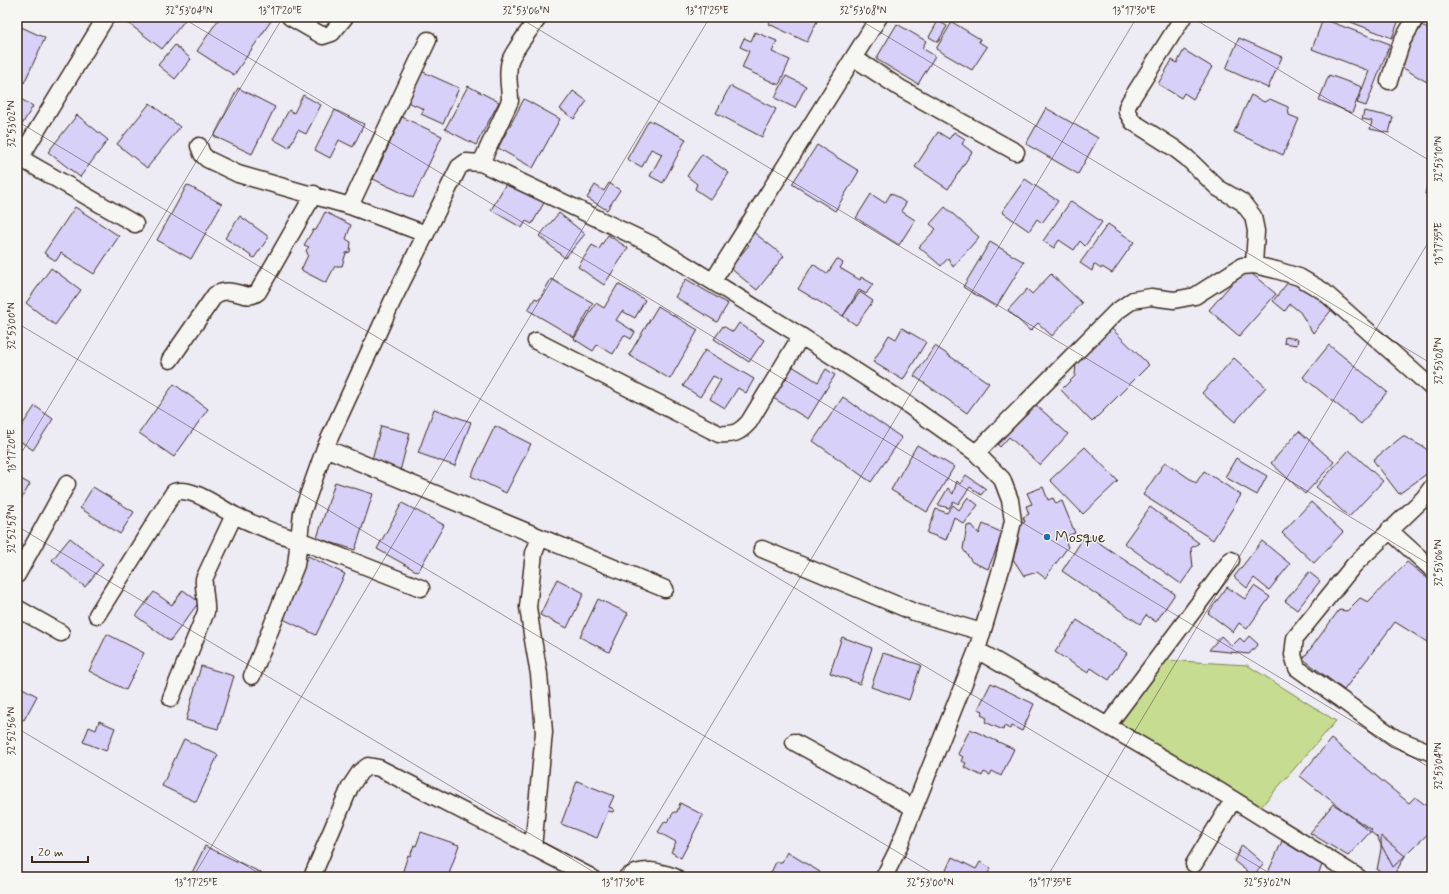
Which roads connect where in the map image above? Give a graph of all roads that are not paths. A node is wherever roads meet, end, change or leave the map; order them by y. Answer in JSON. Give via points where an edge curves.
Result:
{"nodes":[{"id":1,"x":106,"y":17,"type":"edge"},
{"id":2,"x":290,"y":17,"type":"edge"},
{"id":3,"x":345,"y":17,"type":"edge"},
{"id":4,"x":539,"y":17,"type":"edge"},
{"id":5,"x":879,"y":17,"type":"edge"},
{"id":6,"x":1182,"y":17,"type":"edge"},
{"id":7,"x":1416,"y":17,"type":"edge"},
{"id":8,"x":428,"y":40,"type":"dead end"},
{"id":9,"x":854,"y":58,"type":"junction"},
{"id":10,"x":1389,"y":81,"type":"dead end"},
{"id":11,"x":199,"y":146,"type":"dead end"},
{"id":12,"x":1016,"y":152,"type":"dead end"},
{"id":13,"x":19,"y":160,"type":"edge"},
{"id":14,"x":482,"y":163,"type":"junction"},
{"id":15,"x":314,"y":194,"type":"junction"},
{"id":16,"x":350,"y":206,"type":"junction"},
{"id":17,"x":135,"y":224,"type":"dead end"},
{"id":18,"x":426,"y":234,"type":"junction"},
{"id":19,"x":1254,"y":265,"type":"junction"},
{"id":20,"x":714,"y":281,"type":"junction"},
{"id":21,"x":801,"y":336,"type":"junction"},
{"id":22,"x":536,"y":341,"type":"dead end"},
{"id":23,"x":170,"y":360,"type":"dead end"},
{"id":24,"x":1432,"y":388,"type":"edge"},
{"id":25,"x":325,"y":448,"type":"junction"},
{"id":26,"x":976,"y":454,"type":"junction"},
{"id":27,"x":67,"y":484,"type":"dead end"},
{"id":28,"x":1432,"y":488,"type":"edge"},
{"id":29,"x":234,"y":515,"type":"junction"},
{"id":30,"x":1389,"y":530,"type":"junction"},
{"id":31,"x":540,"y":538,"type":"junction"},
{"id":32,"x":299,"y":540,"type":"junction"},
{"id":33,"x":762,"y":549,"type":"dead end"},
{"id":34,"x":1231,"y":560,"type":"dead end"},
{"id":35,"x":1432,"y":569,"type":"edge"},
{"id":36,"x":17,"y":575,"type":"edge"},
{"id":37,"x":421,"y":588,"type":"dead end"},
{"id":38,"x":665,"y":589,"type":"dead end"},
{"id":39,"x":17,"y":608,"type":"edge"},
{"id":40,"x":97,"y":615,"type":"dead end"},
{"id":41,"x":982,"y":632,"type":"junction"},
{"id":42,"x":61,"y":633,"type":"dead end"},
{"id":43,"x":977,"y":650,"type":"junction"},
{"id":44,"x":252,"y":676,"type":"dead end"},
{"id":45,"x":171,"y":698,"type":"dead end"},
{"id":46,"x":1107,"y":726,"type":"junction"},
{"id":47,"x":794,"y":742,"type":"dead end"},
{"id":48,"x":1432,"y":753,"type":"edge"},
{"id":49,"x":1233,"y":800,"type":"junction"},
{"id":50,"x":914,"y":808,"type":"junction"},
{"id":51,"x":533,"y":848,"type":"junction"},
{"id":52,"x":1194,"y":864,"type":"dead end"},
{"id":53,"x":312,"y":877,"type":"edge"},
{"id":54,"x":591,"y":877,"type":"edge"},
{"id":55,"x":627,"y":877,"type":"edge"},
{"id":56,"x":675,"y":877,"type":"edge"},
{"id":57,"x":884,"y":877,"type":"edge"},
{"id":58,"x":1358,"y":877,"type":"edge"}],
"edges":[{"from":1,"to":13,"type":"street"},
{"from":2,"to":3,"type":"street","via":[[324,36],[332,33]]},
{"from":4,"to":14,"type":"street","via":[[510,60],[510,101]]},
{"from":5,"to":9,"type":"street"},
{"from":6,"to":19,"type":"street","via":[[1130,101],[1127,112],[1134,122],[1187,158],[1218,188],[1242,202],[1253,216],[1256,231]]},
{"from":7,"to":10,"type":"street","via":[[1402,41]]},
{"from":8,"to":16,"type":"street"},
{"from":9,"to":12,"type":"street","via":[[900,88]]},
{"from":9,"to":20,"type":"street"},
{"from":11,"to":15,"type":"street","via":[[207,159],[238,174]]},
{"from":13,"to":17,"type":"street"},
{"from":14,"to":18,"type":"street","via":[[466,162],[459,167]]},
{"from":14,"to":20,"type":"street","via":[[655,246]]},
{"from":15,"to":16,"type":"street"},
{"from":15,"to":23,"type":"street","via":[[258,292],[250,296],[228,291],[215,295]]},
{"from":16,"to":18,"type":"street"},
{"from":18,"to":25,"type":"street"},
{"from":19,"to":24,"type":"street","via":[[1299,277],[1323,291]]},
{"from":19,"to":26,"type":"street","via":[[1242,266],[1195,296],[1174,300],[1151,297],[1133,300],[1116,312]]},
{"from":20,"to":21,"type":"street"},
{"from":21,"to":22,"type":"street","via":[[750,422],[732,435],[719,434]]},
{"from":21,"to":26,"type":"street","via":[[904,402]]},
{"from":25,"to":31,"type":"street"},
{"from":25,"to":32,"type":"street","via":[[302,512]]},
{"from":26,"to":41,"type":"street","via":[[1002,479],[1010,500],[1013,521]]},
{"from":27,"to":36,"type":"street"},
{"from":28,"to":30,"type":"street"},
{"from":29,"to":32,"type":"street","via":[[283,536]]},
{"from":29,"to":40,"type":"street","via":[[202,497],[182,491],[174,492]]},
{"from":29,"to":45,"type":"street","via":[[204,579],[206,612]]},
{"from":30,"to":35,"type":"street"},
{"from":30,"to":48,"type":"street","via":[[1354,565],[1295,638],[1293,655],[1297,668],[1395,738]]},
{"from":31,"to":38,"type":"street"},
{"from":31,"to":51,"type":"street","via":[[534,553],[528,607],[539,674],[544,732]]},
{"from":32,"to":37,"type":"street"},
{"from":32,"to":44,"type":"street","via":[[296,565]]},
{"from":33,"to":41,"type":"street","via":[[914,612]]},
{"from":34,"to":46,"type":"street"},
{"from":39,"to":42,"type":"street"},
{"from":41,"to":43,"type":"street"},
{"from":43,"to":46,"type":"street"},
{"from":43,"to":50,"type":"street"},
{"from":46,"to":49,"type":"street"},
{"from":47,"to":50,"type":"street"},
{"from":49,"to":52,"type":"street"},
{"from":49,"to":58,"type":"street"},
{"from":50,"to":57,"type":"street"},
{"from":51,"to":53,"type":"street","via":[[379,768],[368,766],[360,772],[350,787]]},
{"from":51,"to":54,"type":"street"},
{"from":55,"to":56,"type":"street","via":[[637,871],[658,871]]}]}
